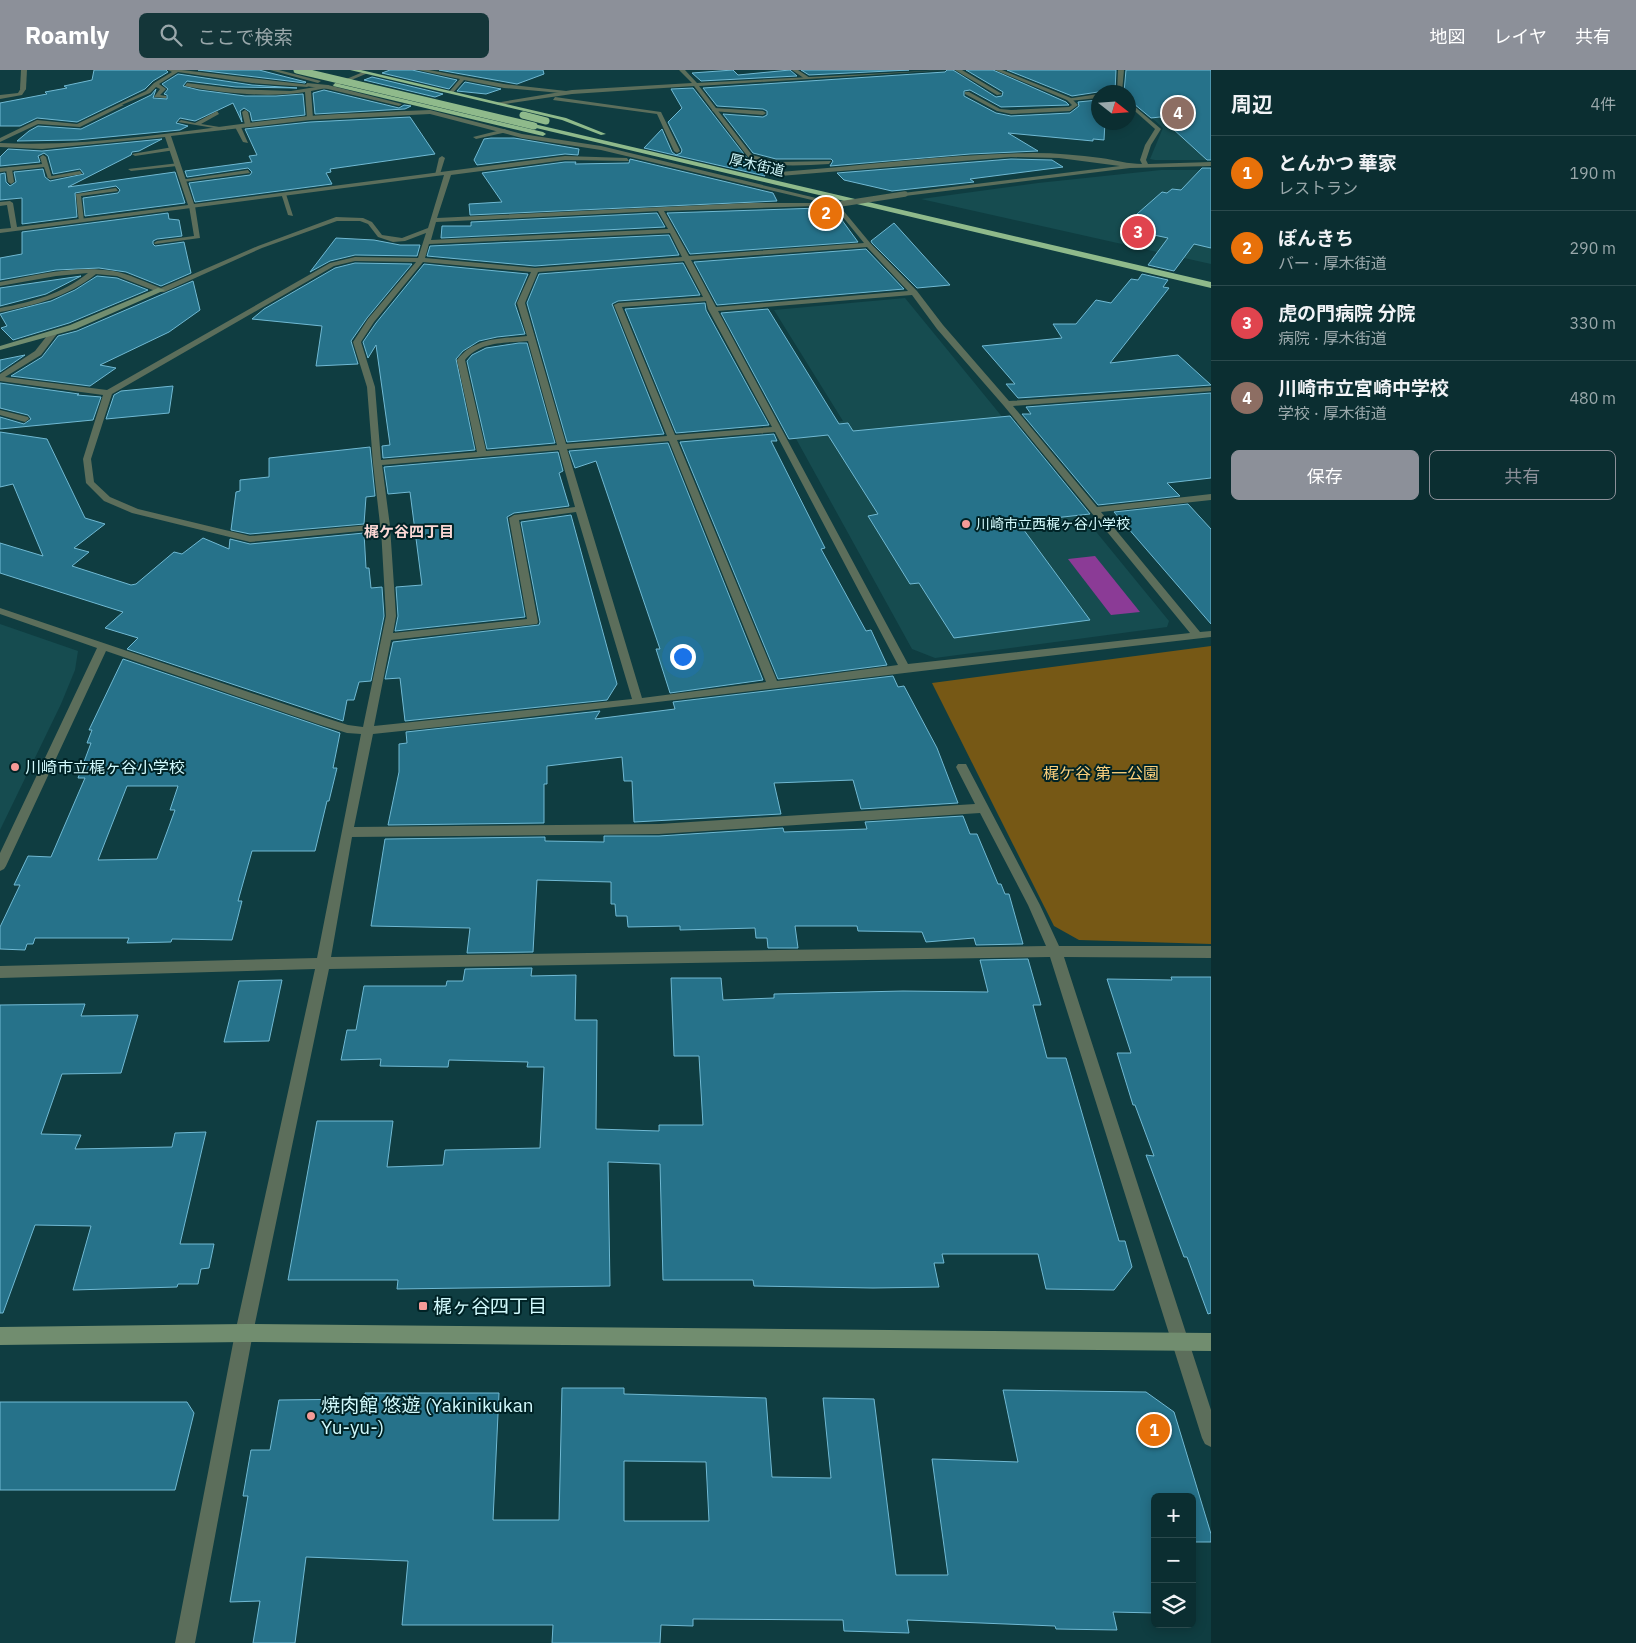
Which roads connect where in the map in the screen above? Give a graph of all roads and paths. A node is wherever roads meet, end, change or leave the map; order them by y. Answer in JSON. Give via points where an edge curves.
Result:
{"nodes":[{"id":1,"x":24,"y":70,"type":"edge"},
{"id":2,"x":273,"y":70,"type":"edge"},
{"id":3,"x":297,"y":70,"type":"edge"},
{"id":4,"x":327,"y":70,"type":"edge"},
{"id":5,"x":353,"y":70,"type":"edge"},
{"id":6,"x":421,"y":70,"type":"edge"},
{"id":7,"x":459,"y":70,"type":"edge"},
{"id":8,"x":682,"y":70,"type":"edge"},
{"id":9,"x":795,"y":70,"type":"edge"},
{"id":10,"x":942,"y":70,"type":"edge"},
{"id":11,"x":958,"y":70,"type":"edge"},
{"id":12,"x":998,"y":70,"type":"edge"},
{"id":13,"x":1121,"y":70,"type":"edge"},
{"id":14,"x":174,"y":71,"type":"edge"},
{"id":15,"x":911,"y":71,"type":"edge"},
{"id":16,"x":365,"y":73,"type":"junction"},
{"id":17,"x":448,"y":76,"type":"junction"},
{"id":18,"x":463,"y":78,"type":"junction"},
{"id":19,"x":807,"y":78,"type":"junction"},
{"id":20,"x":924,"y":79,"type":"dead end"},
{"id":21,"x":156,"y":84,"type":"junction"},
{"id":22,"x":187,"y":85,"type":"dead end"},
{"id":23,"x":696,"y":85,"type":"junction"},
{"id":24,"x":1120,"y":85,"type":"edge"},
{"id":25,"x":332,"y":86,"type":"junction"},
{"id":26,"x":307,"y":88,"type":"junction"},
{"id":27,"x":452,"y":92,"type":"junction"},
{"id":28,"x":572,"y":92,"type":"junction"},
{"id":29,"x":966,"y":93,"type":"dead end"},
{"id":30,"x":999,"y":94,"type":"dead end"},
{"id":31,"x":0,"y":97,"type":"edge"},
{"id":32,"x":164,"y":97,"type":"dead end"},
{"id":33,"x":542,"y":97,"type":"junction"},
{"id":34,"x":1091,"y":97,"type":"edge"},
{"id":35,"x":1069,"y":99,"type":"junction"},
{"id":36,"x":498,"y":103,"type":"junction"},
{"id":37,"x":399,"y":104,"type":"dead end"},
{"id":38,"x":1136,"y":109,"type":"edge"},
{"id":39,"x":714,"y":110,"type":"junction"},
{"id":40,"x":246,"y":112,"type":"dead end"},
{"id":41,"x":217,"y":113,"type":"dead end"},
{"id":42,"x":764,"y":114,"type":"dead end"},
{"id":43,"x":310,"y":118,"type":"junction"},
{"id":44,"x":181,"y":122,"type":"dead end"},
{"id":45,"x":196,"y":124,"type":"junction"},
{"id":46,"x":248,"y":125,"type":"junction"},
{"id":47,"x":238,"y":127,"type":"junction"},
{"id":48,"x":224,"y":129,"type":"junction"},
{"id":49,"x":506,"y":131,"type":"junction"},
{"id":50,"x":604,"y":135,"type":"junction"},
{"id":51,"x":168,"y":136,"type":"junction"},
{"id":52,"x":476,"y":137,"type":"dead end"},
{"id":53,"x":591,"y":139,"type":"junction"},
{"id":54,"x":0,"y":140,"type":"edge"},
{"id":55,"x":246,"y":142,"type":"dead end"},
{"id":56,"x":0,"y":146,"type":"edge"},
{"id":57,"x":42,"y":147,"type":"junction"},
{"id":58,"x":172,"y":149,"type":"junction"},
{"id":59,"x":677,"y":151,"type":"junction"},
{"id":60,"x":135,"y":154,"type":"dead end"},
{"id":61,"x":442,"y":158,"type":"dead end"},
{"id":62,"x":657,"y":161,"type":"junction"},
{"id":63,"x":177,"y":164,"type":"junction"},
{"id":64,"x":1211,"y":164,"type":"edge"},
{"id":65,"x":44,"y":165,"type":"junction"},
{"id":66,"x":1146,"y":165,"type":"junction"},
{"id":67,"x":743,"y":166,"type":"dead end"},
{"id":68,"x":1130,"y":166,"type":"junction"},
{"id":69,"x":861,"y":167,"type":"junction"},
{"id":70,"x":9,"y":169,"type":"junction"},
{"id":71,"x":131,"y":169,"type":"dead end"},
{"id":72,"x":0,"y":170,"type":"edge"},
{"id":73,"x":248,"y":172,"type":"dead end"},
{"id":74,"x":448,"y":172,"type":"junction"},
{"id":75,"x":771,"y":172,"type":"dead end"},
{"id":76,"x":80,"y":173,"type":"dead end"},
{"id":77,"x":437,"y":174,"type":"junction"},
{"id":78,"x":780,"y":174,"type":"junction"},
{"id":79,"x":183,"y":180,"type":"junction"},
{"id":80,"x":809,"y":181,"type":"dead end"},
{"id":81,"x":11,"y":182,"type":"dead end"},
{"id":82,"x":116,"y":190,"type":"dead end"},
{"id":83,"x":857,"y":192,"type":"dead end"},
{"id":84,"x":283,"y":194,"type":"junction"},
{"id":85,"x":905,"y":203,"type":"dead end"},
{"id":86,"x":0,"y":204,"type":"edge"},
{"id":87,"x":837,"y":204,"type":"junction"},
{"id":88,"x":192,"y":206,"type":"junction"},
{"id":89,"x":660,"y":209,"type":"junction"},
{"id":90,"x":291,"y":215,"type":"dead end"},
{"id":91,"x":435,"y":220,"type":"junction"},
{"id":92,"x":81,"y":221,"type":"junction"},
{"id":93,"x":432,"y":229,"type":"junction"},
{"id":94,"x":14,"y":230,"type":"junction"},
{"id":95,"x":0,"y":231,"type":"edge"},
{"id":96,"x":671,"y":231,"type":"junction"},
{"id":97,"x":157,"y":242,"type":"dead end"},
{"id":98,"x":427,"y":242,"type":"junction"},
{"id":99,"x":869,"y":245,"type":"junction"},
{"id":100,"x":686,"y":259,"type":"junction"},
{"id":101,"x":421,"y":260,"type":"junction"},
{"id":102,"x":535,"y":270,"type":"junction"},
{"id":103,"x":95,"y":271,"type":"junction"},
{"id":104,"x":0,"y":284,"type":"edge"},
{"id":105,"x":1211,"y":285,"type":"edge"},
{"id":106,"x":161,"y":290,"type":"junction"},
{"id":107,"x":914,"y":293,"type":"junction"},
{"id":108,"x":706,"y":299,"type":"junction"},
{"id":109,"x":712,"y":309,"type":"junction"},
{"id":110,"x":0,"y":310,"type":"edge"},
{"id":111,"x":53,"y":334,"type":"junction"},
{"id":112,"x":532,"y":338,"type":"junction"},
{"id":113,"x":0,"y":348,"type":"edge"},
{"id":114,"x":0,"y":378,"type":"edge"},
{"id":115,"x":1211,"y":389,"type":"edge"},
{"id":116,"x":108,"y":393,"type":"junction"},
{"id":117,"x":1007,"y":404,"type":"junction"},
{"id":118,"x":0,"y":412,"type":"edge"},
{"id":119,"x":25,"y":419,"type":"dead end"},
{"id":120,"x":776,"y":429,"type":"junction"},
{"id":121,"x":672,"y":438,"type":"junction"},
{"id":122,"x":564,"y":447,"type":"junction"},
{"id":123,"x":482,"y":454,"type":"junction"},
{"id":124,"x":377,"y":463,"type":"junction"},
{"id":125,"x":1211,"y":497,"type":"edge"},
{"id":126,"x":580,"y":509,"type":"junction"},
{"id":127,"x":1094,"y":510,"type":"junction"},
{"id":128,"x":385,"y":526,"type":"junction"},
{"id":129,"x":0,"y":611,"type":"edge"},
{"id":130,"x":1211,"y":634,"type":"edge"},
{"id":131,"x":1198,"y":636,"type":"junction"},
{"id":132,"x":388,"y":637,"type":"junction"},
{"id":133,"x":103,"y":648,"type":"junction"},
{"id":134,"x":904,"y":668,"type":"junction"},
{"id":135,"x":773,"y":685,"type":"junction"},
{"id":136,"x":638,"y":702,"type":"junction"},
{"id":137,"x":367,"y":731,"type":"junction"},
{"id":138,"x":962,"y":767,"type":"dead end"},
{"id":139,"x":982,"y":808,"type":"junction"},
{"id":140,"x":347,"y":832,"type":"junction"},
{"id":141,"x":0,"y":866,"type":"edge"},
{"id":142,"x":1055,"y":951,"type":"junction"},
{"id":143,"x":1211,"y":952,"type":"edge"},
{"id":144,"x":323,"y":963,"type":"junction"},
{"id":145,"x":0,"y":972,"type":"edge"},
{"id":146,"x":244,"y":1333,"type":"junction"},
{"id":147,"x":0,"y":1336,"type":"edge"},
{"id":148,"x":1180,"y":1342,"type":"junction"},
{"id":149,"x":1211,"y":1342,"type":"edge"},
{"id":150,"x":1211,"y":1438,"type":"edge"},
{"id":151,"x":185,"y":1643,"type":"edge"}],
"edges":[{"from":1,"to":31,"type":"street","via":[[20,94]]},
{"from":2,"to":25,"type":"street"},
{"from":3,"to":53,"type":"highway","name":"厚木街道","bridge":true},
{"from":4,"to":50,"type":"highway","name":"厚木街道","bridge":true},
{"from":5,"to":16,"type":"highway"},
{"from":6,"to":17,"type":"street"},
{"from":7,"to":17,"type":"street"},
{"from":8,"to":23,"type":"street"},
{"from":9,"to":19,"type":"street"},
{"from":10,"to":15,"type":"street"},
{"from":11,"to":30,"type":"street"},
{"from":12,"to":35,"type":"street"},
{"from":13,"to":24,"type":"street"},
{"from":14,"to":21,"type":"street"},
{"from":14,"to":26,"type":"street"},
{"from":15,"to":19,"type":"street"},
{"from":15,"to":20,"type":"street"},
{"from":16,"to":25,"type":"street"},
{"from":16,"to":27,"type":"highway"},
{"from":17,"to":18,"type":"street"},
{"from":18,"to":27,"type":"street"},
{"from":18,"to":28,"type":"street","via":[[504,86]]},
{"from":19,"to":23,"type":"street"},
{"from":21,"to":32,"type":"street","via":[[163,89],[156,96]]},
{"from":21,"to":54,"type":"street","via":[[148,92],[78,126],[37,122]]},
{"from":22,"to":26,"type":"street","via":[[291,94]]},
{"from":23,"to":28,"type":"street"},
{"from":23,"to":39,"type":"street"},
{"from":25,"to":26,"type":"street"},
{"from":25,"to":37,"type":"street"},
{"from":25,"to":53,"type":"highway","via":[[538,133]]},
{"from":26,"to":43,"type":"street"},
{"from":27,"to":36,"type":"highway"},
{"from":28,"to":33,"type":"street"},
{"from":29,"to":35,"type":"street","via":[[999,110],[1012,112],[1070,109],[1075,105]]},
{"from":33,"to":36,"type":"street"},
{"from":33,"to":59,"type":"street","via":[[659,113]]},
{"from":34,"to":35,"type":"street"},
{"from":36,"to":50,"type":"highway","via":[[564,119]]},
{"from":38,"to":66,"type":"street","via":[[1158,129],[1143,160]]},
{"from":39,"to":42,"type":"street"},
{"from":39,"to":69,"type":"street","via":[[757,161],[788,165],[832,161]]},
{"from":40,"to":46,"type":"street"},
{"from":41,"to":45,"type":"street"},
{"from":43,"to":46,"type":"street"},
{"from":43,"to":49,"type":"street","via":[[430,112]]},
{"from":44,"to":45,"type":"street"},
{"from":45,"to":48,"type":"street"},
{"from":46,"to":47,"type":"street"},
{"from":47,"to":48,"type":"street"},
{"from":47,"to":55,"type":"street"},
{"from":48,"to":51,"type":"street"},
{"from":49,"to":52,"type":"street"},
{"from":49,"to":62,"type":"street"},
{"from":50,"to":59,"type":"highway","name":"厚木街道"},
{"from":51,"to":57,"type":"street"},
{"from":51,"to":58,"type":"street"},
{"from":53,"to":105,"type":"highway","name":"厚木街道"},
{"from":56,"to":57,"type":"street"},
{"from":57,"to":65,"type":"street"},
{"from":58,"to":60,"type":"street"},
{"from":58,"to":63,"type":"street"},
{"from":59,"to":67,"type":"highway","name":"厚木街道"},
{"from":61,"to":77,"type":"street"},
{"from":62,"to":74,"type":"street","via":[[565,158]]},
{"from":62,"to":87,"type":"street"},
{"from":63,"to":71,"type":"street"},
{"from":63,"to":79,"type":"street"},
{"from":64,"to":66,"type":"street"},
{"from":65,"to":70,"type":"street"},
{"from":65,"to":76,"type":"street","via":[[50,177]]},
{"from":66,"to":68,"type":"street"},
{"from":68,"to":69,"type":"street","via":[[1108,160],[1043,155]]},
{"from":68,"to":87,"type":"street","bridge":true},
{"from":69,"to":78,"type":"street"},
{"from":70,"to":72,"type":"street"},
{"from":70,"to":81,"type":"street"},
{"from":73,"to":79,"type":"street"},
{"from":74,"to":77,"type":"street"},
{"from":74,"to":91,"type":"street"},
{"from":75,"to":78,"type":"highway","name":"厚木街道"},
{"from":77,"to":84,"type":"street"},
{"from":78,"to":80,"type":"highway","name":"厚木街道"},
{"from":79,"to":88,"type":"street"},
{"from":82,"to":92,"type":"street","via":[[78,195]]},
{"from":83,"to":85,"type":"highway"},
{"from":84,"to":88,"type":"street"},
{"from":84,"to":90,"type":"street"},
{"from":86,"to":94,"type":"street","via":[[10,203]]},
{"from":87,"to":89,"type":"street"},
{"from":87,"to":99,"type":"street"},
{"from":88,"to":92,"type":"street"},
{"from":88,"to":97,"type":"street","via":[[198,237]]},
{"from":89,"to":91,"type":"street"},
{"from":89,"to":96,"type":"street"},
{"from":91,"to":93,"type":"street"},
{"from":92,"to":94,"type":"street"},
{"from":93,"to":98,"type":"street"},
{"from":93,"to":106,"type":"street","via":[[403,240],[393,240],[380,236],[370,222],[336,219],[260,247]]},
{"from":94,"to":95,"type":"street"},
{"from":96,"to":98,"type":"street"},
{"from":96,"to":100,"type":"street"},
{"from":98,"to":101,"type":"street"},
{"from":99,"to":100,"type":"street"},
{"from":99,"to":107,"type":"street"},
{"from":100,"to":102,"type":"street"},
{"from":100,"to":108,"type":"street"},
{"from":101,"to":102,"type":"street"},
{"from":101,"to":116,"type":"street","via":[[355,259],[332,264]]},
{"from":101,"to":124,"type":"street","via":[[358,342],[371,387]]},
{"from":102,"to":112,"type":"street","via":[[521,303]]},
{"from":103,"to":104,"type":"street"},
{"from":103,"to":106,"type":"street","via":[[115,274]]},
{"from":103,"to":110,"type":"street","via":[[78,286],[50,298]]},
{"from":106,"to":111,"type":"street"},
{"from":107,"to":109,"type":"street"},
{"from":107,"to":117,"type":"street"},
{"from":108,"to":109,"type":"street"},
{"from":108,"to":121,"type":"street","via":[[618,305]]},
{"from":109,"to":120,"type":"street"},
{"from":111,"to":113,"type":"street"},
{"from":111,"to":114,"type":"street","via":[[38,353]]},
{"from":112,"to":122,"type":"street"},
{"from":112,"to":123,"type":"street","via":[[488,342],[469,350],[461,360]]},
{"from":114,"to":116,"type":"street"},
{"from":115,"to":117,"type":"street"},
{"from":116,"to":128,"type":"street","via":[[86,459],[90,483],[107,499],[135,511],[250,538]]},
{"from":117,"to":127,"type":"street"},
{"from":118,"to":119,"type":"street"},
{"from":120,"to":121,"type":"street"},
{"from":120,"to":134,"type":"street"},
{"from":121,"to":122,"type":"street"},
{"from":121,"to":135,"type":"street"},
{"from":122,"to":123,"type":"street"},
{"from":122,"to":126,"type":"street"},
{"from":123,"to":124,"type":"street"},
{"from":124,"to":128,"type":"street"},
{"from":125,"to":127,"type":"street"},
{"from":126,"to":132,"type":"street","via":[[514,518],[533,622]]},
{"from":126,"to":136,"type":"street"},
{"from":127,"to":131,"type":"street"},
{"from":128,"to":132,"type":"street","via":[[392,616]]},
{"from":129,"to":133,"type":"street"},
{"from":130,"to":131,"type":"street"},
{"from":131,"to":134,"type":"street"},
{"from":132,"to":137,"type":"street"},
{"from":133,"to":137,"type":"street","via":[[322,721]]},
{"from":133,"to":141,"type":"street"},
{"from":134,"to":135,"type":"street"},
{"from":135,"to":136,"type":"street"},
{"from":136,"to":137,"type":"street"},
{"from":137,"to":140,"type":"street"},
{"from":138,"to":139,"type":"street"},
{"from":139,"to":140,"type":"street","via":[[659,829]]},
{"from":139,"to":142,"type":"street"},
{"from":140,"to":144,"type":"street"},
{"from":142,"to":143,"type":"street"},
{"from":142,"to":144,"type":"street"},
{"from":142,"to":148,"type":"street"},
{"from":144,"to":145,"type":"street"},
{"from":144,"to":146,"type":"street"},
{"from":146,"to":147,"type":"street"},
{"from":146,"to":148,"type":"street"},
{"from":146,"to":151,"type":"street"},
{"from":148,"to":149,"type":"street"},
{"from":148,"to":150,"type":"street"}]}
